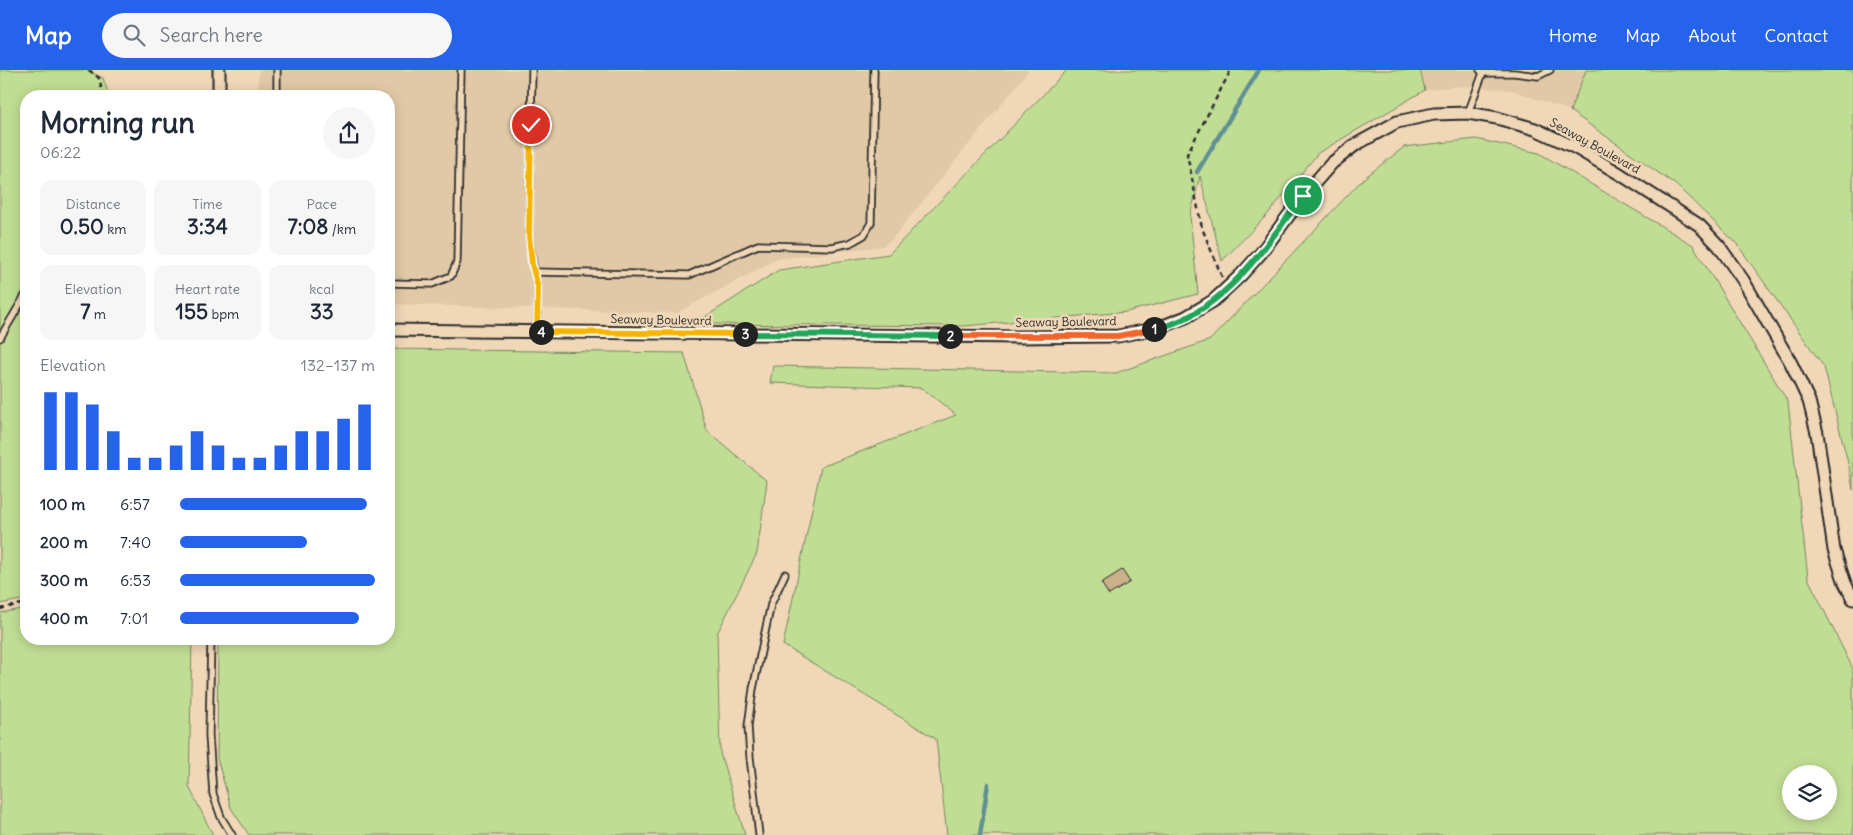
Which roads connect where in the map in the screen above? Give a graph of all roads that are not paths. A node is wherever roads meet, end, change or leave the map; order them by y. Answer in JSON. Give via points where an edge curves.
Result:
{"nodes":[{"id":1,"x":220,"y":70,"type":"edge"},
{"id":2,"x":277,"y":70,"type":"edge"},
{"id":3,"x":461,"y":70,"type":"edge"},
{"id":4,"x":532,"y":70,"type":"edge"},
{"id":5,"x":874,"y":70,"type":"edge"},
{"id":6,"x":1550,"y":70,"type":"edge"},
{"id":7,"x":1482,"y":72,"type":"edge"},
{"id":8,"x":219,"y":90,"type":"edge"},
{"id":9,"x":277,"y":90,"type":"edge"},
{"id":10,"x":1468,"y":113,"type":"junction"},
{"id":11,"x":534,"y":272,"type":"junction"},
{"id":12,"x":395,"y":283,"type":"edge"},
{"id":13,"x":20,"y":304,"type":"edge"},
{"id":14,"x":395,"y":330,"type":"edge"},
{"id":15,"x":537,"y":332,"type":"junction"},
{"id":16,"x":0,"y":338,"type":"edge"},
{"id":17,"x":785,"y":574,"type":"dead end"},
{"id":18,"x":1853,"y":599,"type":"edge"},
{"id":19,"x":211,"y":645,"type":"edge"},
{"id":20,"x":232,"y":835,"type":"edge"},
{"id":21,"x":759,"y":835,"type":"edge"}],
"edges":[{"from":1,"to":8,"type":"street"},
{"from":2,"to":9,"type":"lane"},
{"from":3,"to":12,"type":"lane","via":[[457,262],[451,276],[432,284]]},
{"from":4,"to":11,"type":"lane","via":[[529,236]]},
{"from":5,"to":11,"type":"lane","via":[[871,223],[864,236],[832,247],[758,245],[689,275]]},
{"from":6,"to":7,"type":"lane","via":[[1538,76]]},
{"from":7,"to":10,"type":"lane"},
{"from":10,"to":15,"type":"street","name":"Seaway Boulevard","via":[[1434,114],[1396,122],[1354,145],[1332,163],[1261,253],[1227,288],[1213,301],[1186,317],[1158,328],[1118,336],[1021,337]]},
{"from":10,"to":18,"type":"street","name":"Seaway Boulevard","via":[[1535,129],[1576,148],[1670,205],[1699,225],[1719,246],[1743,280],[1809,401],[1817,433],[1834,550]]},
{"from":11,"to":15,"type":"lane","via":[[538,287]]},
{"from":13,"to":16,"type":"lane"},
{"from":14,"to":15,"type":"street","name":"Seaway Boulevard"},
{"from":17,"to":21,"type":"lane","via":[[771,604],[748,726]]},
{"from":19,"to":20,"type":"lane","via":[[209,735],[213,794]]}]}
